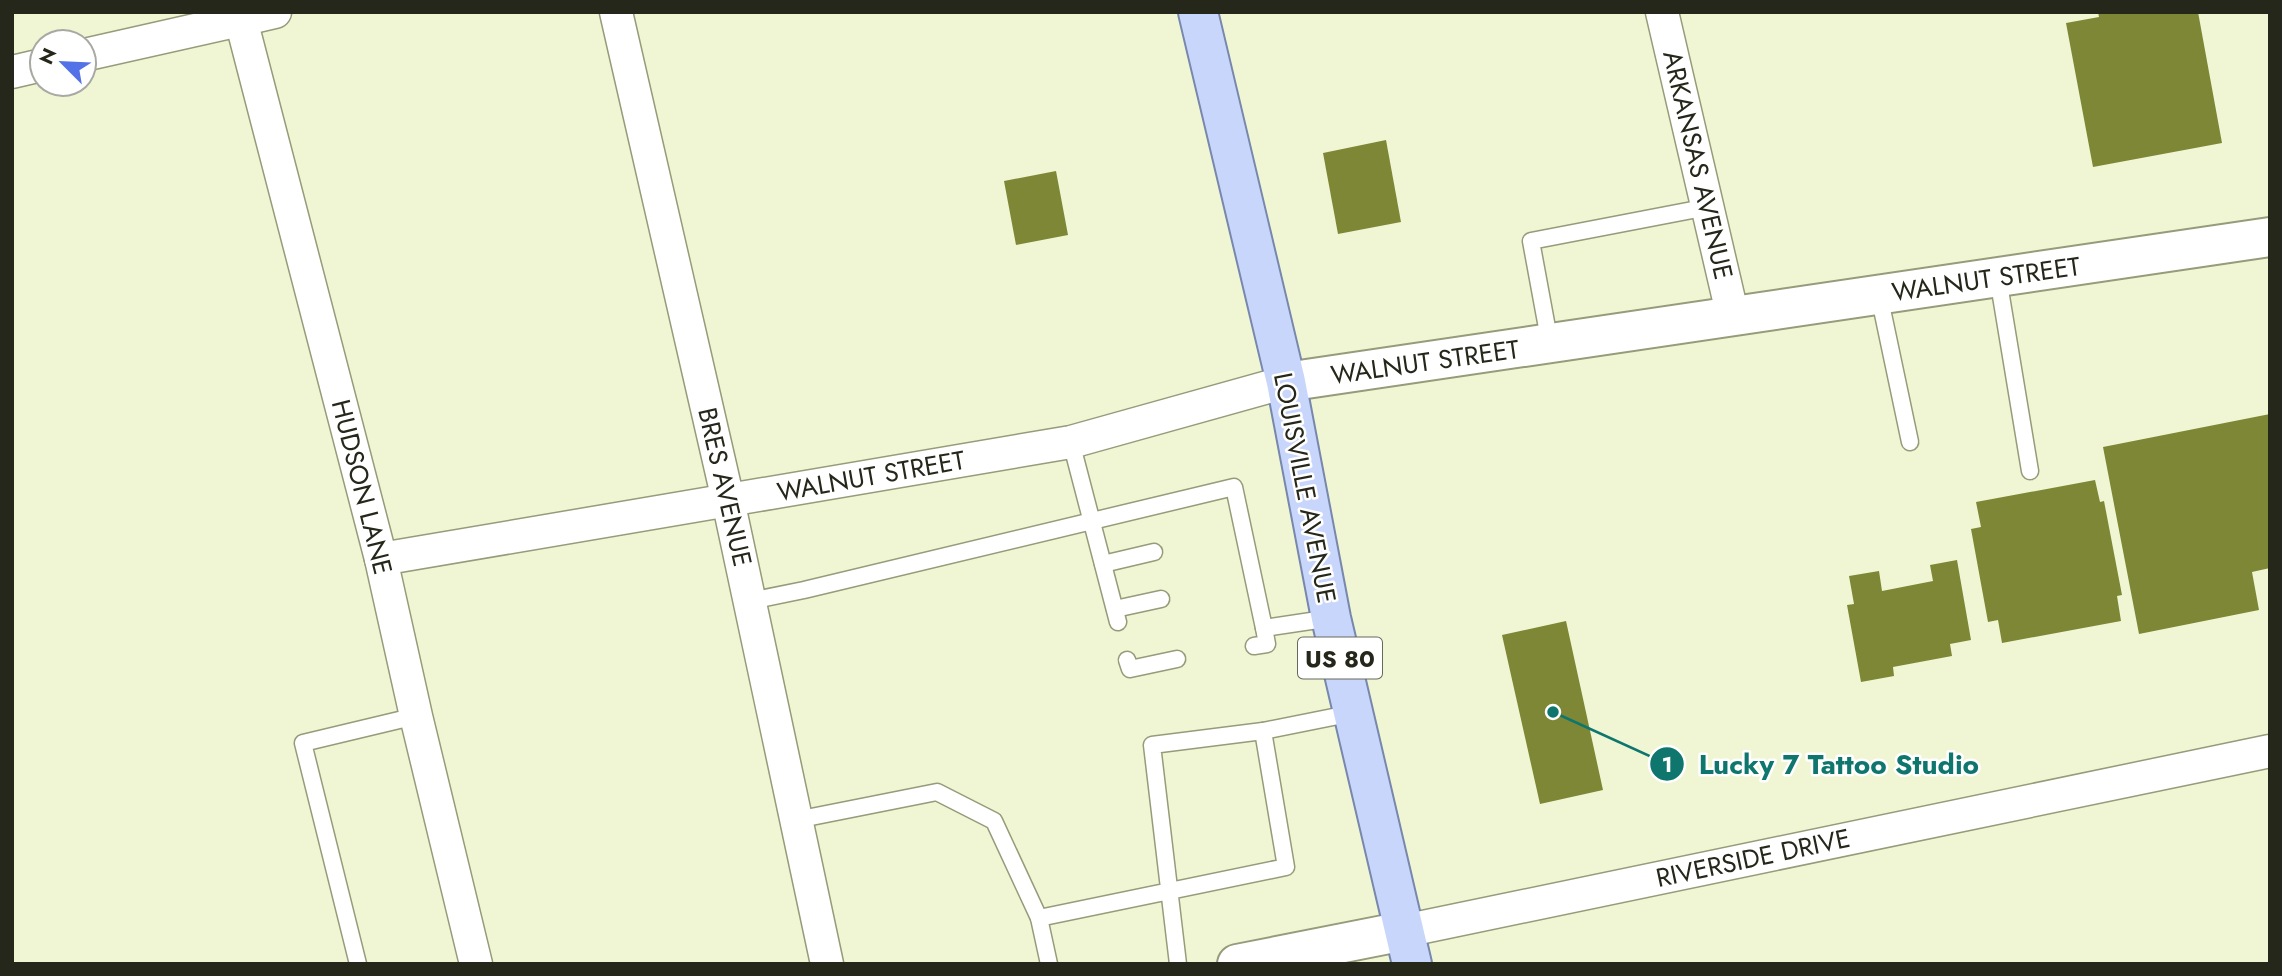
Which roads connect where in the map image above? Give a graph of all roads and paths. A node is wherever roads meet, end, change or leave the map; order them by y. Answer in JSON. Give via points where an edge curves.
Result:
{"nodes":[{"id":1,"x":275,"y":12,"type":"edge"},
{"id":2,"x":616,"y":12,"type":"edge"},
{"id":3,"x":1198,"y":12,"type":"edge"},
{"id":4,"x":1662,"y":12,"type":"edge"},
{"id":5,"x":240,"y":16,"type":"edge"},
{"id":6,"x":98,"y":52,"type":"edge"},
{"id":7,"x":1708,"y":207,"type":"junction"},
{"id":8,"x":2270,"y":237,"type":"edge"},
{"id":9,"x":1998,"y":278,"type":"junction"},
{"id":10,"x":1879,"y":295,"type":"junction"},
{"id":11,"x":1733,"y":317,"type":"junction"},
{"id":12,"x":1550,"y":344,"type":"junction"},
{"id":13,"x":1286,"y":382,"type":"junction"},
{"id":14,"x":1071,"y":442,"type":"junction"},
{"id":15,"x":1910,"y":442,"type":"dead end"},
{"id":16,"x":2030,"y":471,"type":"dead end"},
{"id":17,"x":728,"y":500,"type":"junction"},
{"id":18,"x":1093,"y":521,"type":"junction"},
{"id":19,"x":1154,"y":552,"type":"dead end"},
{"id":20,"x":381,"y":559,"type":"junction"},
{"id":21,"x":1104,"y":564,"type":"junction"},
{"id":22,"x":1161,"y":598,"type":"dead end"},
{"id":23,"x":750,"y":601,"type":"junction"},
{"id":24,"x":1331,"y":618,"type":"junction"},
{"id":25,"x":1264,"y":628,"type":"junction"},
{"id":26,"x":1254,"y":646,"type":"dead end"},
{"id":27,"x":1177,"y":659,"type":"dead end"},
{"id":28,"x":1127,"y":660,"type":"dead end"},
{"id":29,"x":1354,"y":713,"type":"junction"},
{"id":30,"x":416,"y":716,"type":"junction"},
{"id":31,"x":1263,"y":731,"type":"junction"},
{"id":32,"x":2270,"y":751,"type":"edge"},
{"id":33,"x":796,"y":820,"type":"junction"},
{"id":34,"x":1169,"y":891,"type":"junction"},
{"id":35,"x":1039,"y":918,"type":"junction"},
{"id":36,"x":1408,"y":947,"type":"edge"},
{"id":37,"x":358,"y":964,"type":"edge"},
{"id":38,"x":476,"y":964,"type":"edge"},
{"id":39,"x":827,"y":964,"type":"edge"},
{"id":40,"x":1048,"y":964,"type":"edge"},
{"id":41,"x":1178,"y":964,"type":"edge"},
{"id":42,"x":1237,"y":964,"type":"edge"}],
"edges":[{"from":1,"to":5,"type":"street"},
{"from":2,"to":17,"type":"street","name":"BRES AVENUE"},
{"from":3,"to":13,"type":"main road","name":"LOUISVILLE AVENUE","number":"US 80"},
{"from":4,"to":7,"type":"street","name":"ARKANSAS AVENUE"},
{"from":5,"to":6,"type":"street"},
{"from":5,"to":20,"type":"street","name":"HUDSON LANE"},
{"from":7,"to":11,"type":"street","name":"ARKANSAS AVENUE"},
{"from":7,"to":12,"type":"lane","via":[[1531,241]]},
{"from":8,"to":9,"type":"street","name":"WALNUT STREET"},
{"from":9,"to":10,"type":"street","name":"WALNUT STREET"},
{"from":9,"to":16,"type":"lane"},
{"from":10,"to":11,"type":"street","name":"WALNUT STREET"},
{"from":10,"to":15,"type":"lane"},
{"from":11,"to":12,"type":"street","name":"WALNUT STREET"},
{"from":12,"to":13,"type":"street","name":"WALNUT STREET"},
{"from":13,"to":14,"type":"street","name":"WALNUT STREET"},
{"from":13,"to":24,"type":"main road","name":"LOUISVILLE AVENUE","number":"US 80"},
{"from":14,"to":17,"type":"street","name":"WALNUT STREET"},
{"from":14,"to":18,"type":"lane"},
{"from":17,"to":20,"type":"street","name":"WALNUT STREET"},
{"from":17,"to":23,"type":"street","name":"BRES AVENUE"},
{"from":18,"to":21,"type":"lane"},
{"from":18,"to":23,"type":"lane"},
{"from":18,"to":25,"type":"lane","via":[[1234,487],[1236,534],[1246,582]]},
{"from":19,"to":21,"type":"lane"},
{"from":20,"to":30,"type":"street","name":"HUDSON LANE"},
{"from":21,"to":22,"type":"lane","via":[[1116,615]]},
{"from":23,"to":33,"type":"street","name":"BRES AVENUE"},
{"from":24,"to":25,"type":"lane"},
{"from":24,"to":29,"type":"main road","name":"LOUISVILLE AVENUE","number":"US 80"},
{"from":25,"to":26,"type":"lane","via":[[1266,644]]},
{"from":27,"to":28,"type":"lane","via":[[1130,669]]},
{"from":29,"to":31,"type":"lane"},
{"from":29,"to":36,"type":"main road","name":"LOUISVILLE AVENUE","number":"US 80"},
{"from":30,"to":37,"type":"lane","via":[[303,743]]},
{"from":30,"to":38,"type":"street","name":"HUDSON LANE"},
{"from":31,"to":34,"type":"lane","via":[[1286,867]]},
{"from":31,"to":34,"type":"lane","via":[[1152,745]]},
{"from":32,"to":36,"type":"street","name":"RIVERSIDE DRIVE"},
{"from":33,"to":35,"type":"lane","via":[[937,792],[994,821]]},
{"from":33,"to":39,"type":"street","name":"BRES AVENUE"},
{"from":34,"to":35,"type":"lane"},
{"from":34,"to":41,"type":"lane"},
{"from":35,"to":40,"type":"lane"},
{"from":36,"to":42,"type":"street","name":"RIVERSIDE DRIVE"}]}
